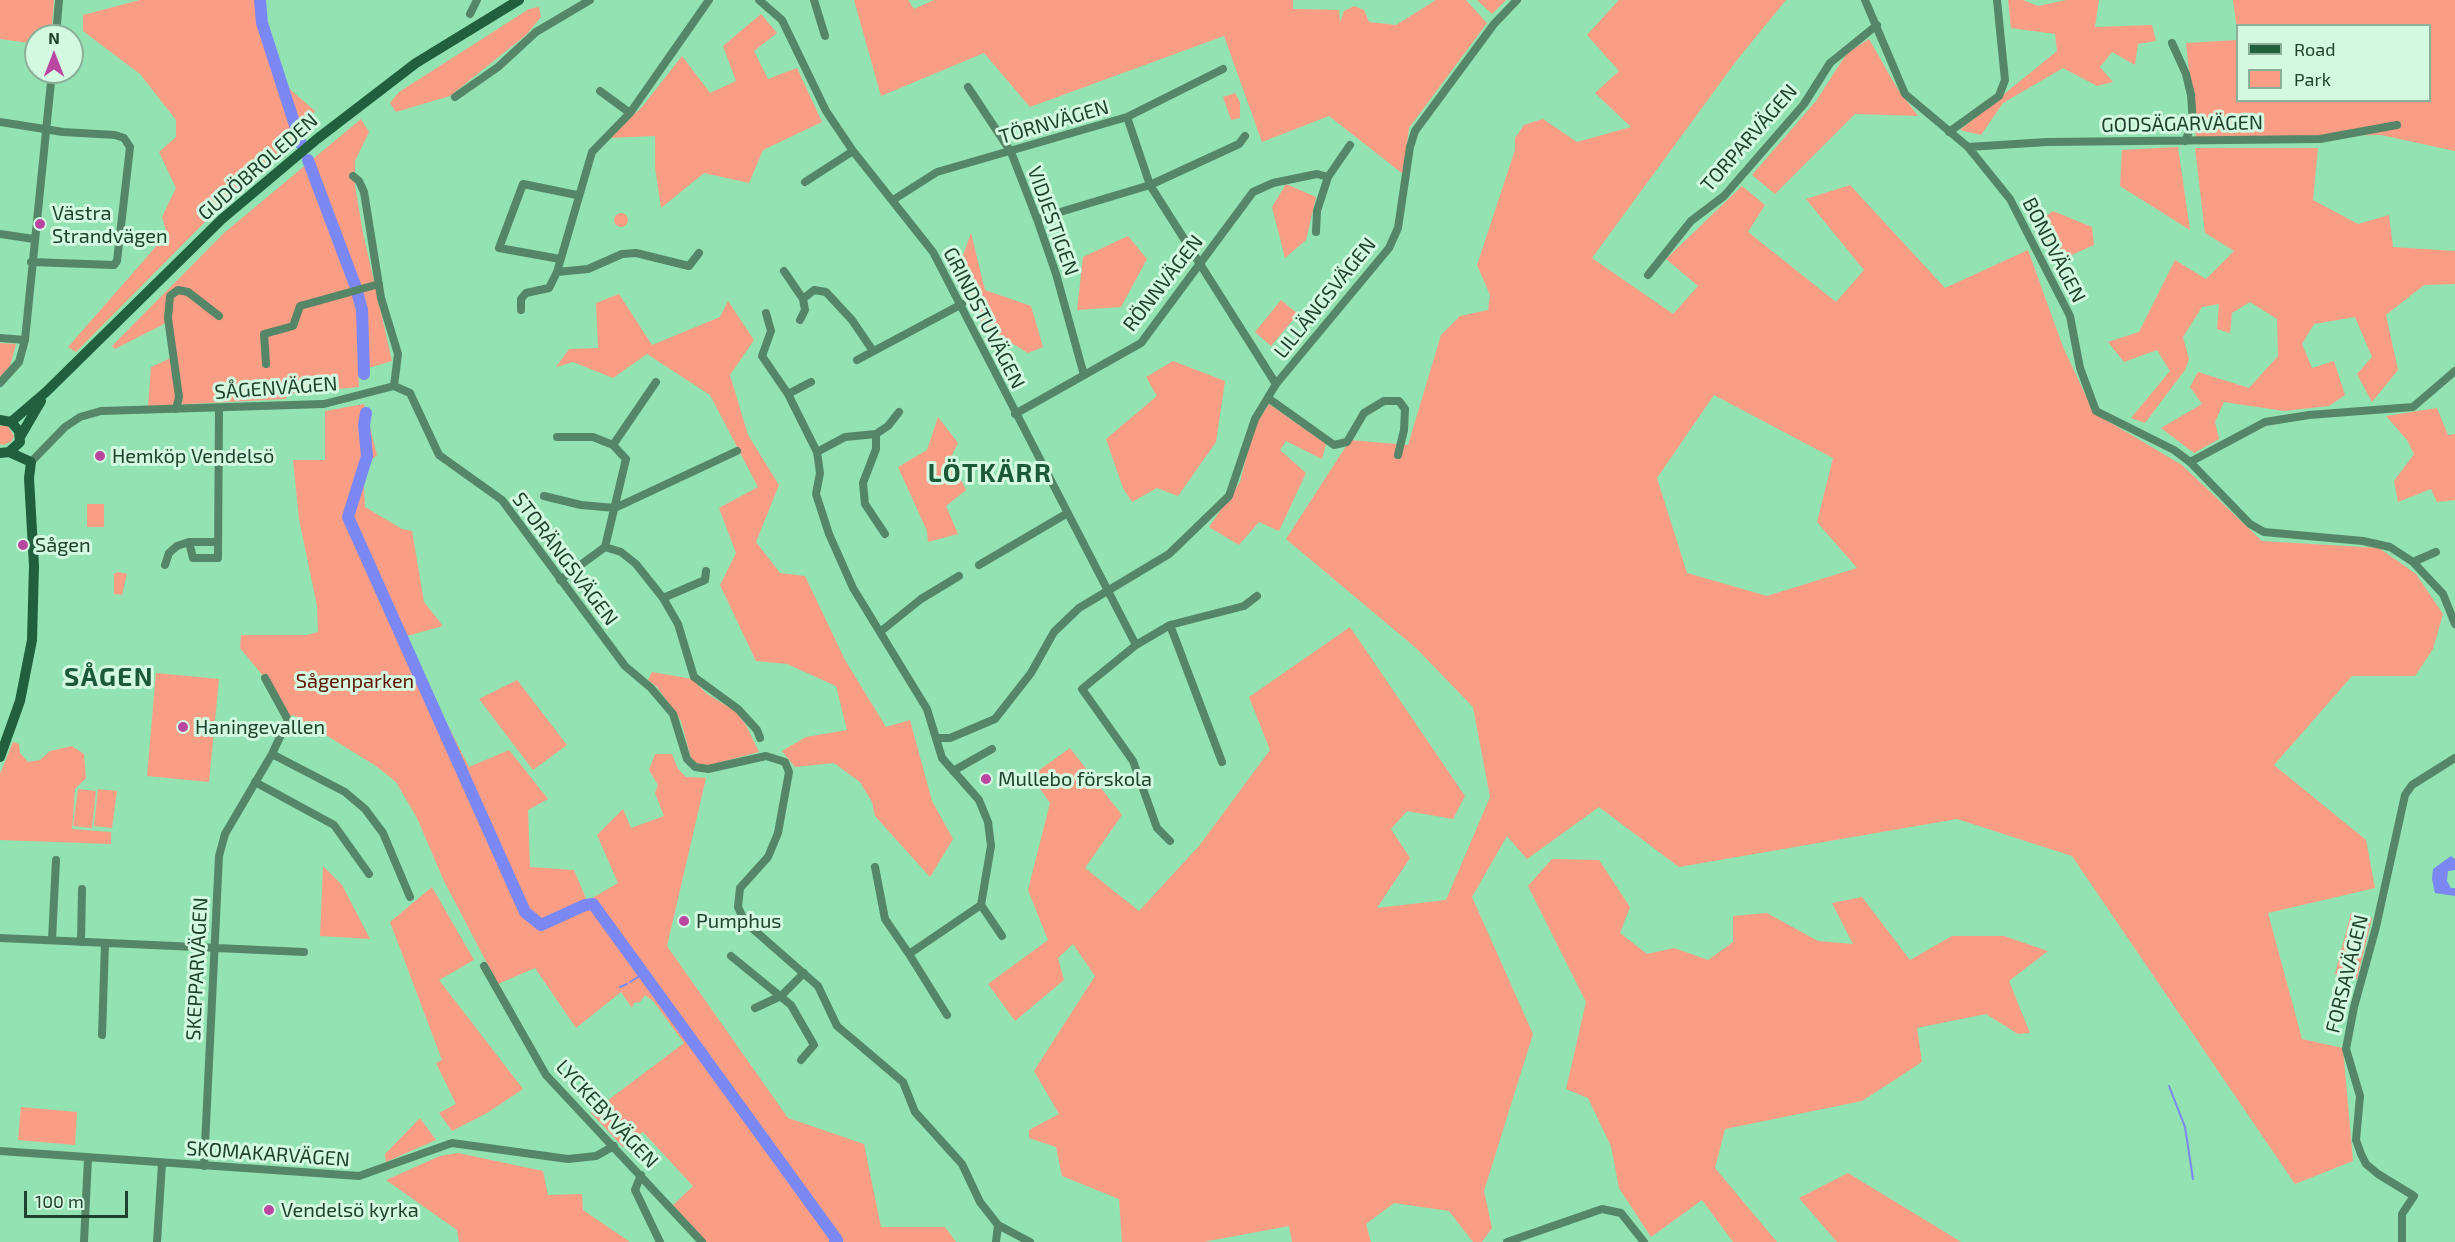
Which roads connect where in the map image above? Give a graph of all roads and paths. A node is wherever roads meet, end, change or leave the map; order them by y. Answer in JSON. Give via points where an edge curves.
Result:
{"nodes":[{"id":1,"x":59,"y":0,"type":"edge"},
{"id":2,"x":477,"y":0,"type":"edge"},
{"id":3,"x":519,"y":0,"type":"edge"},
{"id":4,"x":590,"y":0,"type":"edge"},
{"id":5,"x":709,"y":0,"type":"edge"},
{"id":6,"x":759,"y":0,"type":"edge"},
{"id":7,"x":814,"y":0,"type":"edge"},
{"id":8,"x":1517,"y":0,"type":"edge"},
{"id":9,"x":1865,"y":0,"type":"edge"},
{"id":10,"x":1997,"y":0,"type":"edge"},
{"id":11,"x":470,"y":14,"type":"dead end"},
{"id":12,"x":57,"y":24,"type":"edge"},
{"id":13,"x":1876,"y":25,"type":"junction"},
{"id":14,"x":825,"y":36,"type":"dead end"},
{"id":15,"x":2172,"y":44,"type":"dead end"},
{"id":16,"x":1223,"y":69,"type":"dead end"},
{"id":17,"x":51,"y":84,"type":"edge"},
{"id":18,"x":968,"y":87,"type":"dead end"},
{"id":19,"x":600,"y":91,"type":"dead end"},
{"id":20,"x":455,"y":97,"type":"dead end"},
{"id":21,"x":630,"y":113,"type":"junction"},
{"id":22,"x":1127,"y":117,"type":"junction"},
{"id":23,"x":0,"y":122,"type":"edge"},
{"id":24,"x":2397,"y":125,"type":"dead end"},
{"id":25,"x":45,"y":129,"type":"junction"},
{"id":26,"x":1949,"y":132,"type":"junction"},
{"id":27,"x":1245,"y":136,"type":"dead end"},
{"id":28,"x":2185,"y":141,"type":"junction"},
{"id":29,"x":1350,"y":145,"type":"dead end"},
{"id":30,"x":1968,"y":147,"type":"junction"},
{"id":31,"x":853,"y":151,"type":"junction"},
{"id":32,"x":1011,"y":152,"type":"junction"},
{"id":33,"x":353,"y":176,"type":"dead end"},
{"id":34,"x":1328,"y":177,"type":"junction"},
{"id":35,"x":805,"y":182,"type":"dead end"},
{"id":36,"x":1150,"y":185,"type":"junction"},
{"id":37,"x":578,"y":195,"type":"junction"},
{"id":38,"x":893,"y":200,"type":"junction"},
{"id":39,"x":1037,"y":219,"type":"junction"},
{"id":40,"x":1316,"y":232,"type":"dead end"},
{"id":41,"x":0,"y":234,"type":"edge"},
{"id":42,"x":34,"y":238,"type":"junction"},
{"id":43,"x":699,"y":254,"type":"dead end"},
{"id":44,"x":560,"y":259,"type":"junction"},
{"id":45,"x":31,"y":262,"type":"junction"},
{"id":46,"x":1200,"y":264,"type":"junction"},
{"id":47,"x":784,"y":271,"type":"dead end"},
{"id":48,"x":557,"y":272,"type":"junction"},
{"id":49,"x":1648,"y":275,"type":"dead end"},
{"id":50,"x":379,"y":284,"type":"junction"},
{"id":51,"x":803,"y":299,"type":"junction"},
{"id":52,"x":962,"y":304,"type":"junction"},
{"id":53,"x":521,"y":310,"type":"dead end"},
{"id":54,"x":766,"y":313,"type":"dead end"},
{"id":55,"x":219,"y":316,"type":"dead end"},
{"id":56,"x":800,"y":320,"type":"dead end"},
{"id":57,"x":0,"y":338,"type":"edge"},
{"id":58,"x":25,"y":340,"type":"junction"},
{"id":59,"x":873,"y":351,"type":"junction"},
{"id":60,"x":857,"y":360,"type":"dead end"},
{"id":61,"x":266,"y":364,"type":"dead end"},
{"id":62,"x":2455,"y":371,"type":"edge"},
{"id":63,"x":1083,"y":375,"type":"junction"},
{"id":64,"x":656,"y":382,"type":"dead end"},
{"id":65,"x":811,"y":382,"type":"dead end"},
{"id":66,"x":0,"y":383,"type":"edge"},
{"id":67,"x":1276,"y":384,"type":"junction"},
{"id":68,"x":394,"y":386,"type":"junction"},
{"id":69,"x":46,"y":392,"type":"junction"},
{"id":70,"x":788,"y":394,"type":"junction"},
{"id":71,"x":1268,"y":398,"type":"junction"},
{"id":72,"x":176,"y":409,"type":"junction"},
{"id":73,"x":219,"y":409,"type":"junction"},
{"id":74,"x":899,"y":412,"type":"dead end"},
{"id":75,"x":1015,"y":414,"type":"junction"},
{"id":76,"x":6,"y":421,"type":"edge"},
{"id":77,"x":876,"y":434,"type":"junction"},
{"id":78,"x":557,"y":437,"type":"dead end"},
{"id":79,"x":20,"y":439,"type":"junction"},
{"id":80,"x":613,"y":445,"type":"junction"},
{"id":81,"x":737,"y":451,"type":"dead end"},
{"id":82,"x":5,"y":452,"type":"edge"},
{"id":83,"x":817,"y":452,"type":"junction"},
{"id":84,"x":1398,"y":456,"type":"dead end"},
{"id":85,"x":32,"y":462,"type":"junction"},
{"id":86,"x":2190,"y":462,"type":"junction"},
{"id":87,"x":544,"y":496,"type":"dead end"},
{"id":88,"x":615,"y":508,"type":"junction"},
{"id":89,"x":1066,"y":514,"type":"junction"},
{"id":90,"x":885,"y":534,"type":"dead end"},
{"id":91,"x":189,"y":542,"type":"junction"},
{"id":92,"x":218,"y":542,"type":"junction"},
{"id":93,"x":605,"y":547,"type":"junction"},
{"id":94,"x":2436,"y":552,"type":"dead end"},
{"id":95,"x":2413,"y":562,"type":"junction"},
{"id":96,"x":165,"y":565,"type":"dead end"},
{"id":97,"x":979,"y":565,"type":"dead end"},
{"id":98,"x":706,"y":571,"type":"dead end"},
{"id":99,"x":959,"y":576,"type":"dead end"},
{"id":100,"x":560,"y":580,"type":"junction"},
{"id":101,"x":1106,"y":592,"type":"junction"},
{"id":102,"x":1257,"y":596,"type":"dead end"},
{"id":103,"x":663,"y":598,"type":"junction"},
{"id":104,"x":2455,"y":624,"type":"edge"},
{"id":105,"x":1170,"y":625,"type":"junction"},
{"id":106,"x":880,"y":632,"type":"junction"},
{"id":107,"x":1136,"y":645,"type":"junction"},
{"id":108,"x":265,"y":678,"type":"dead end"},
{"id":109,"x":760,"y":738,"type":"dead end"},
{"id":110,"x":936,"y":738,"type":"junction"},
{"id":111,"x":992,"y":748,"type":"dead end"},
{"id":112,"x":272,"y":754,"type":"junction"},
{"id":113,"x":0,"y":757,"type":"edge"},
{"id":114,"x":2455,"y":758,"type":"edge"},
{"id":115,"x":1222,"y":762,"type":"dead end"},
{"id":116,"x":953,"y":771,"type":"junction"},
{"id":117,"x":255,"y":782,"type":"junction"},
{"id":118,"x":1170,"y":841,"type":"dead end"},
{"id":119,"x":56,"y":860,"type":"dead end"},
{"id":120,"x":875,"y":867,"type":"dead end"},
{"id":121,"x":369,"y":874,"type":"dead end"},
{"id":122,"x":82,"y":889,"type":"dead end"},
{"id":123,"x":410,"y":897,"type":"dead end"},
{"id":124,"x":981,"y":904,"type":"junction"},
{"id":125,"x":1002,"y":936,"type":"dead end"},
{"id":126,"x":0,"y":938,"type":"edge"},
{"id":127,"x":52,"y":940,"type":"junction"},
{"id":128,"x":81,"y":942,"type":"junction"},
{"id":129,"x":105,"y":944,"type":"junction"},
{"id":130,"x":215,"y":949,"type":"junction"},
{"id":131,"x":304,"y":952,"type":"dead end"},
{"id":132,"x":909,"y":954,"type":"junction"},
{"id":133,"x":730,"y":956,"type":"dead end"},
{"id":134,"x":484,"y":966,"type":"dead end"},
{"id":135,"x":804,"y":973,"type":"junction"},
{"id":136,"x":781,"y":996,"type":"junction"},
{"id":137,"x":755,"y":1008,"type":"dead end"},
{"id":138,"x":947,"y":1015,"type":"dead end"},
{"id":139,"x":102,"y":1035,"type":"dead end"},
{"id":140,"x":801,"y":1060,"type":"dead end"},
{"id":141,"x":615,"y":1146,"type":"junction"},
{"id":142,"x":0,"y":1150,"type":"edge"},
{"id":143,"x":88,"y":1158,"type":"junction"},
{"id":144,"x":162,"y":1163,"type":"junction"},
{"id":145,"x":204,"y":1166,"type":"junction"},
{"id":146,"x":641,"y":1175,"type":"junction"},
{"id":147,"x":998,"y":1225,"type":"junction"},
{"id":148,"x":84,"y":1242,"type":"edge"},
{"id":149,"x":156,"y":1242,"type":"edge"},
{"id":150,"x":660,"y":1242,"type":"edge"},
{"id":151,"x":702,"y":1242,"type":"edge"},
{"id":152,"x":996,"y":1242,"type":"edge"},
{"id":153,"x":1030,"y":1242,"type":"edge"},
{"id":154,"x":1507,"y":1242,"type":"edge"},
{"id":155,"x":1644,"y":1242,"type":"edge"},
{"id":156,"x":2402,"y":1242,"type":"edge"}],
"edges":[{"from":1,"to":12,"type":"street"},
{"from":2,"to":11,"type":"street"},
{"from":3,"to":69,"type":"main road","name":"GUDÖBROLEDEN","via":[[416,63],[317,139],[222,219]]},
{"from":4,"to":20,"type":"street","via":[[542,28],[498,67]]},
{"from":5,"to":21,"type":"street"},
{"from":6,"to":31,"type":"street","name":"GRINDSTUVÄGEN","via":[[782,20],[826,111]]},
{"from":7,"to":14,"type":"street"},
{"from":8,"to":67,"type":"street","name":"LILLÄNGSVÄGEN","via":[[1494,24],[1415,131],[1398,228],[1389,248]]},
{"from":9,"to":13,"type":"street","name":"BONDVÄGEN"},
{"from":10,"to":26,"type":"street","via":[[2005,80],[1999,96]]},
{"from":13,"to":26,"type":"street","name":"BONDVÄGEN","via":[[1905,94]]},
{"from":13,"to":49,"type":"street","name":"TORPARVÄGEN","via":[[1830,63],[1804,104],[1724,196],[1691,221]]},
{"from":15,"to":28,"type":"street","via":[[2191,95],[2193,123]]},
{"from":16,"to":22,"type":"street","name":"TÖRNVÄGEN"},
{"from":17,"to":25,"type":"street"},
{"from":18,"to":32,"type":"street","name":"VIDJESTIGEN"},
{"from":19,"to":21,"type":"street"},
{"from":21,"to":37,"type":"street","via":[[591,152]]},
{"from":22,"to":32,"type":"street","name":"TÖRNVÄGEN"},
{"from":22,"to":36,"type":"street"},
{"from":23,"to":25,"type":"street"},
{"from":24,"to":28,"type":"street","name":"GODSÄGARVÄGEN","via":[[2320,139]]},
{"from":25,"to":42,"type":"street"},
{"from":25,"to":45,"type":"street","via":[[115,135],[124,138],[130,147],[117,261],[110,266]]},
{"from":26,"to":30,"type":"street","name":"BONDVÄGEN"},
{"from":27,"to":36,"type":"street","via":[[1239,144]]},
{"from":28,"to":30,"type":"street","name":"GODSÄGARVÄGEN"},
{"from":29,"to":34,"type":"street"},
{"from":30,"to":86,"type":"street","name":"BONDVÄGEN","via":[[2010,200],[2070,316],[2080,368],[2096,411]]},
{"from":31,"to":35,"type":"street"},
{"from":31,"to":38,"type":"street","name":"GRINDSTUVÄGEN"},
{"from":32,"to":38,"type":"street","name":"TÖRNVÄGEN","via":[[937,172]]},
{"from":32,"to":39,"type":"street","name":"VIDJESTIGEN"},
{"from":33,"to":50,"type":"street","via":[[364,192]]},
{"from":34,"to":40,"type":"street","via":[[1317,211]]},
{"from":34,"to":46,"type":"street","name":"RÖNNVÄGEN","via":[[1317,174],[1260,187]]},
{"from":36,"to":39,"type":"street"},
{"from":36,"to":46,"type":"street"},
{"from":37,"to":44,"type":"street"},
{"from":37,"to":44,"type":"street","via":[[523,184],[499,249]]},
{"from":38,"to":52,"type":"street","name":"GRINDSTUVÄGEN","via":[[933,252]]},
{"from":39,"to":63,"type":"street","name":"VIDJESTIGEN"},
{"from":41,"to":42,"type":"street"},
{"from":42,"to":45,"type":"street"},
{"from":43,"to":48,"type":"street","via":[[689,266],[629,253],[588,268]]},
{"from":44,"to":48,"type":"street"},
{"from":45,"to":58,"type":"street"},
{"from":46,"to":63,"type":"street","name":"RÖNNVÄGEN","via":[[1141,343]]},
{"from":46,"to":67,"type":"street"},
{"from":47,"to":51,"type":"street"},
{"from":48,"to":53,"type":"street","via":[[549,288],[526,293],[521,299]]},
{"from":50,"to":61,"type":"street","via":[[300,306],[291,327],[264,334]]},
{"from":50,"to":68,"type":"street","via":[[398,354]]},
{"from":51,"to":56,"type":"street","via":[[805,310]]},
{"from":51,"to":59,"type":"street","via":[[814,290],[826,292]]},
{"from":52,"to":59,"type":"street"},
{"from":52,"to":75,"type":"street","name":"GRINDSTUVÄGEN"},
{"from":54,"to":70,"type":"street","via":[[771,331],[762,356]]},
{"from":55,"to":72,"type":"street","via":[[188,292],[178,290],[170,296]]},
{"from":57,"to":58,"type":"street"},
{"from":58,"to":66,"type":"street","via":[[19,362]]},
{"from":59,"to":60,"type":"street"},
{"from":62,"to":86,"type":"street","via":[[2413,407],[2265,422]]},
{"from":63,"to":75,"type":"street","name":"RÖNNVÄGEN"},
{"from":64,"to":80,"type":"street"},
{"from":65,"to":70,"type":"street"},
{"from":67,"to":71,"type":"street","name":"LILLÄNGSVÄGEN"},
{"from":68,"to":73,"type":"street","name":"SÅGENVÄGEN","via":[[324,404]]},
{"from":68,"to":100,"type":"street","name":"STORÄNGSVÄGEN","via":[[410,393],[439,455],[502,500]]},
{"from":69,"to":76,"type":"main road","name":"GUDÖBROLEDEN"},
{"from":69,"to":79,"type":"main road","name":"GUDÖBROLEDEN"},
{"from":70,"to":83,"type":"street"},
{"from":71,"to":84,"type":"street","via":[[1334,445],[1347,442],[1364,413],[1384,401],[1399,401],[1405,410]]},
{"from":71,"to":101,"type":"street","name":"LILLÄNGSVÄGEN","via":[[1255,419],[1229,495],[1169,554]]},
{"from":72,"to":73,"type":"street","name":"SÅGENVÄGEN"},
{"from":72,"to":85,"type":"street","name":"SÅGENVÄGEN","via":[[124,409],[80,417],[64,427]]},
{"from":73,"to":92,"type":"street"},
{"from":74,"to":77,"type":"street"},
{"from":75,"to":89,"type":"street","name":"GRINDSTUVÄGEN"},
{"from":76,"to":79,"type":"main road","via":[[19,431]]},
{"from":77,"to":83,"type":"street","via":[[845,437]]},
{"from":77,"to":90,"type":"street","via":[[876,448],[863,483],[865,504]]},
{"from":78,"to":80,"type":"street","via":[[593,437]]},
{"from":79,"to":82,"type":"main road","name":"GUDÖBROLEDEN"},
{"from":79,"to":85,"type":"main road"},
{"from":80,"to":88,"type":"street","via":[[626,459]]},
{"from":81,"to":88,"type":"street"},
{"from":82,"to":85,"type":"main road"},
{"from":83,"to":106,"type":"street","via":[[820,472],[816,494],[829,534],[853,588]]},
{"from":85,"to":113,"type":"main road","via":[[32,640],[20,701]]},
{"from":86,"to":95,"type":"street","name":"BONDVÄGEN","via":[[2250,524],[2264,532],[2363,540],[2390,547]]},
{"from":87,"to":88,"type":"street","via":[[581,506]]},
{"from":88,"to":93,"type":"street"},
{"from":89,"to":97,"type":"street"},
{"from":89,"to":101,"type":"street","name":"GRINDSTUVÄGEN"},
{"from":91,"to":92,"type":"street"},
{"from":91,"to":92,"type":"street","via":[[193,558],[218,558]]},
{"from":91,"to":96,"type":"street","via":[[169,553]]},
{"from":93,"to":100,"type":"street"},
{"from":93,"to":103,"type":"street","via":[[621,552],[636,564]]},
{"from":94,"to":95,"type":"street"},
{"from":95,"to":104,"type":"street","name":"BONDVÄGEN","via":[[2443,594]]},
{"from":98,"to":103,"type":"street","via":[[705,580]]},
{"from":99,"to":106,"type":"street","via":[[921,599]]},
{"from":100,"to":135,"type":"street","name":"STORÄNGSVÄGEN","via":[[625,666],[673,714],[687,759],[695,767],[708,769],[766,756],[784,762],[789,772],[778,833],[768,857],[740,888],[738,907],[745,922]]},
{"from":101,"to":107,"type":"street","name":"GRINDSTUVÄGEN"},
{"from":101,"to":110,"type":"street","name":"LILLÄNGSVÄGEN","via":[[1078,608],[1054,632],[1030,673],[995,719],[950,738]]},
{"from":102,"to":105,"type":"street","via":[[1244,606]]},
{"from":103,"to":109,"type":"street","via":[[681,633],[694,677],[738,709]]},
{"from":105,"to":107,"type":"street"},
{"from":105,"to":115,"type":"street"},
{"from":106,"to":110,"type":"street","via":[[927,709]]},
{"from":107,"to":118,"type":"street","via":[[1082,689],[1133,761],[1157,828]]},
{"from":108,"to":112,"type":"street","name":"SKEPPARVÄGEN","via":[[288,720]]},
{"from":110,"to":116,"type":"street","via":[[942,758]]},
{"from":111,"to":116,"type":"street"},
{"from":112,"to":117,"type":"street","name":"SKEPPARVÄGEN"},
{"from":112,"to":123,"type":"street","via":[[345,792],[365,809],[383,833]]},
{"from":114,"to":156,"type":"street","name":"FORSAVÄGEN","via":[[2412,785],[2404,795],[2346,1049],[2360,1096],[2356,1140],[2361,1154],[2378,1174],[2414,1196],[2402,1214]]},
{"from":116,"to":124,"type":"street","via":[[979,800],[988,822],[991,846]]},
{"from":117,"to":121,"type":"street","via":[[334,825]]},
{"from":117,"to":130,"type":"street","name":"SKEPPARVÄGEN","via":[[225,834],[219,856]]},
{"from":119,"to":127,"type":"street"},
{"from":120,"to":132,"type":"street","via":[[885,920]]},
{"from":122,"to":128,"type":"street"},
{"from":124,"to":125,"type":"street"},
{"from":124,"to":132,"type":"street"},
{"from":126,"to":127,"type":"street"},
{"from":127,"to":128,"type":"street"},
{"from":128,"to":129,"type":"street"},
{"from":129,"to":130,"type":"street"},
{"from":129,"to":139,"type":"street"},
{"from":130,"to":131,"type":"street"},
{"from":130,"to":145,"type":"street","name":"SKEPPARVÄGEN"},
{"from":132,"to":138,"type":"street"},
{"from":133,"to":136,"type":"street"},
{"from":134,"to":141,"type":"street","name":"LYCKEBYVÄGEN","via":[[546,1075]]},
{"from":135,"to":136,"type":"street"},
{"from":135,"to":147,"type":"street","via":[[818,986],[837,1026],[903,1082],[915,1112],[962,1164],[980,1202]]},
{"from":136,"to":137,"type":"street"},
{"from":136,"to":140,"type":"street","via":[[791,1005],[814,1046]]},
{"from":141,"to":145,"type":"street","name":"SKOMAKARVÄGEN","via":[[596,1155],[568,1159],[452,1143],[359,1176]]},
{"from":141,"to":146,"type":"street","name":"LYCKEBYVÄGEN"},
{"from":142,"to":143,"type":"street","name":"SKOMAKARVÄGEN"},
{"from":143,"to":144,"type":"street","name":"SKOMAKARVÄGEN"},
{"from":143,"to":148,"type":"street"},
{"from":144,"to":145,"type":"street","name":"SKOMAKARVÄGEN"},
{"from":144,"to":149,"type":"street","name":"SKOMAKARVÄGEN"},
{"from":146,"to":150,"type":"street","via":[[635,1190]]},
{"from":146,"to":151,"type":"street","name":"LYCKEBYVÄGEN"},
{"from":147,"to":152,"type":"street"},
{"from":147,"to":153,"type":"street"},
{"from":154,"to":155,"type":"street","via":[[1602,1209],[1621,1213]]}]}
